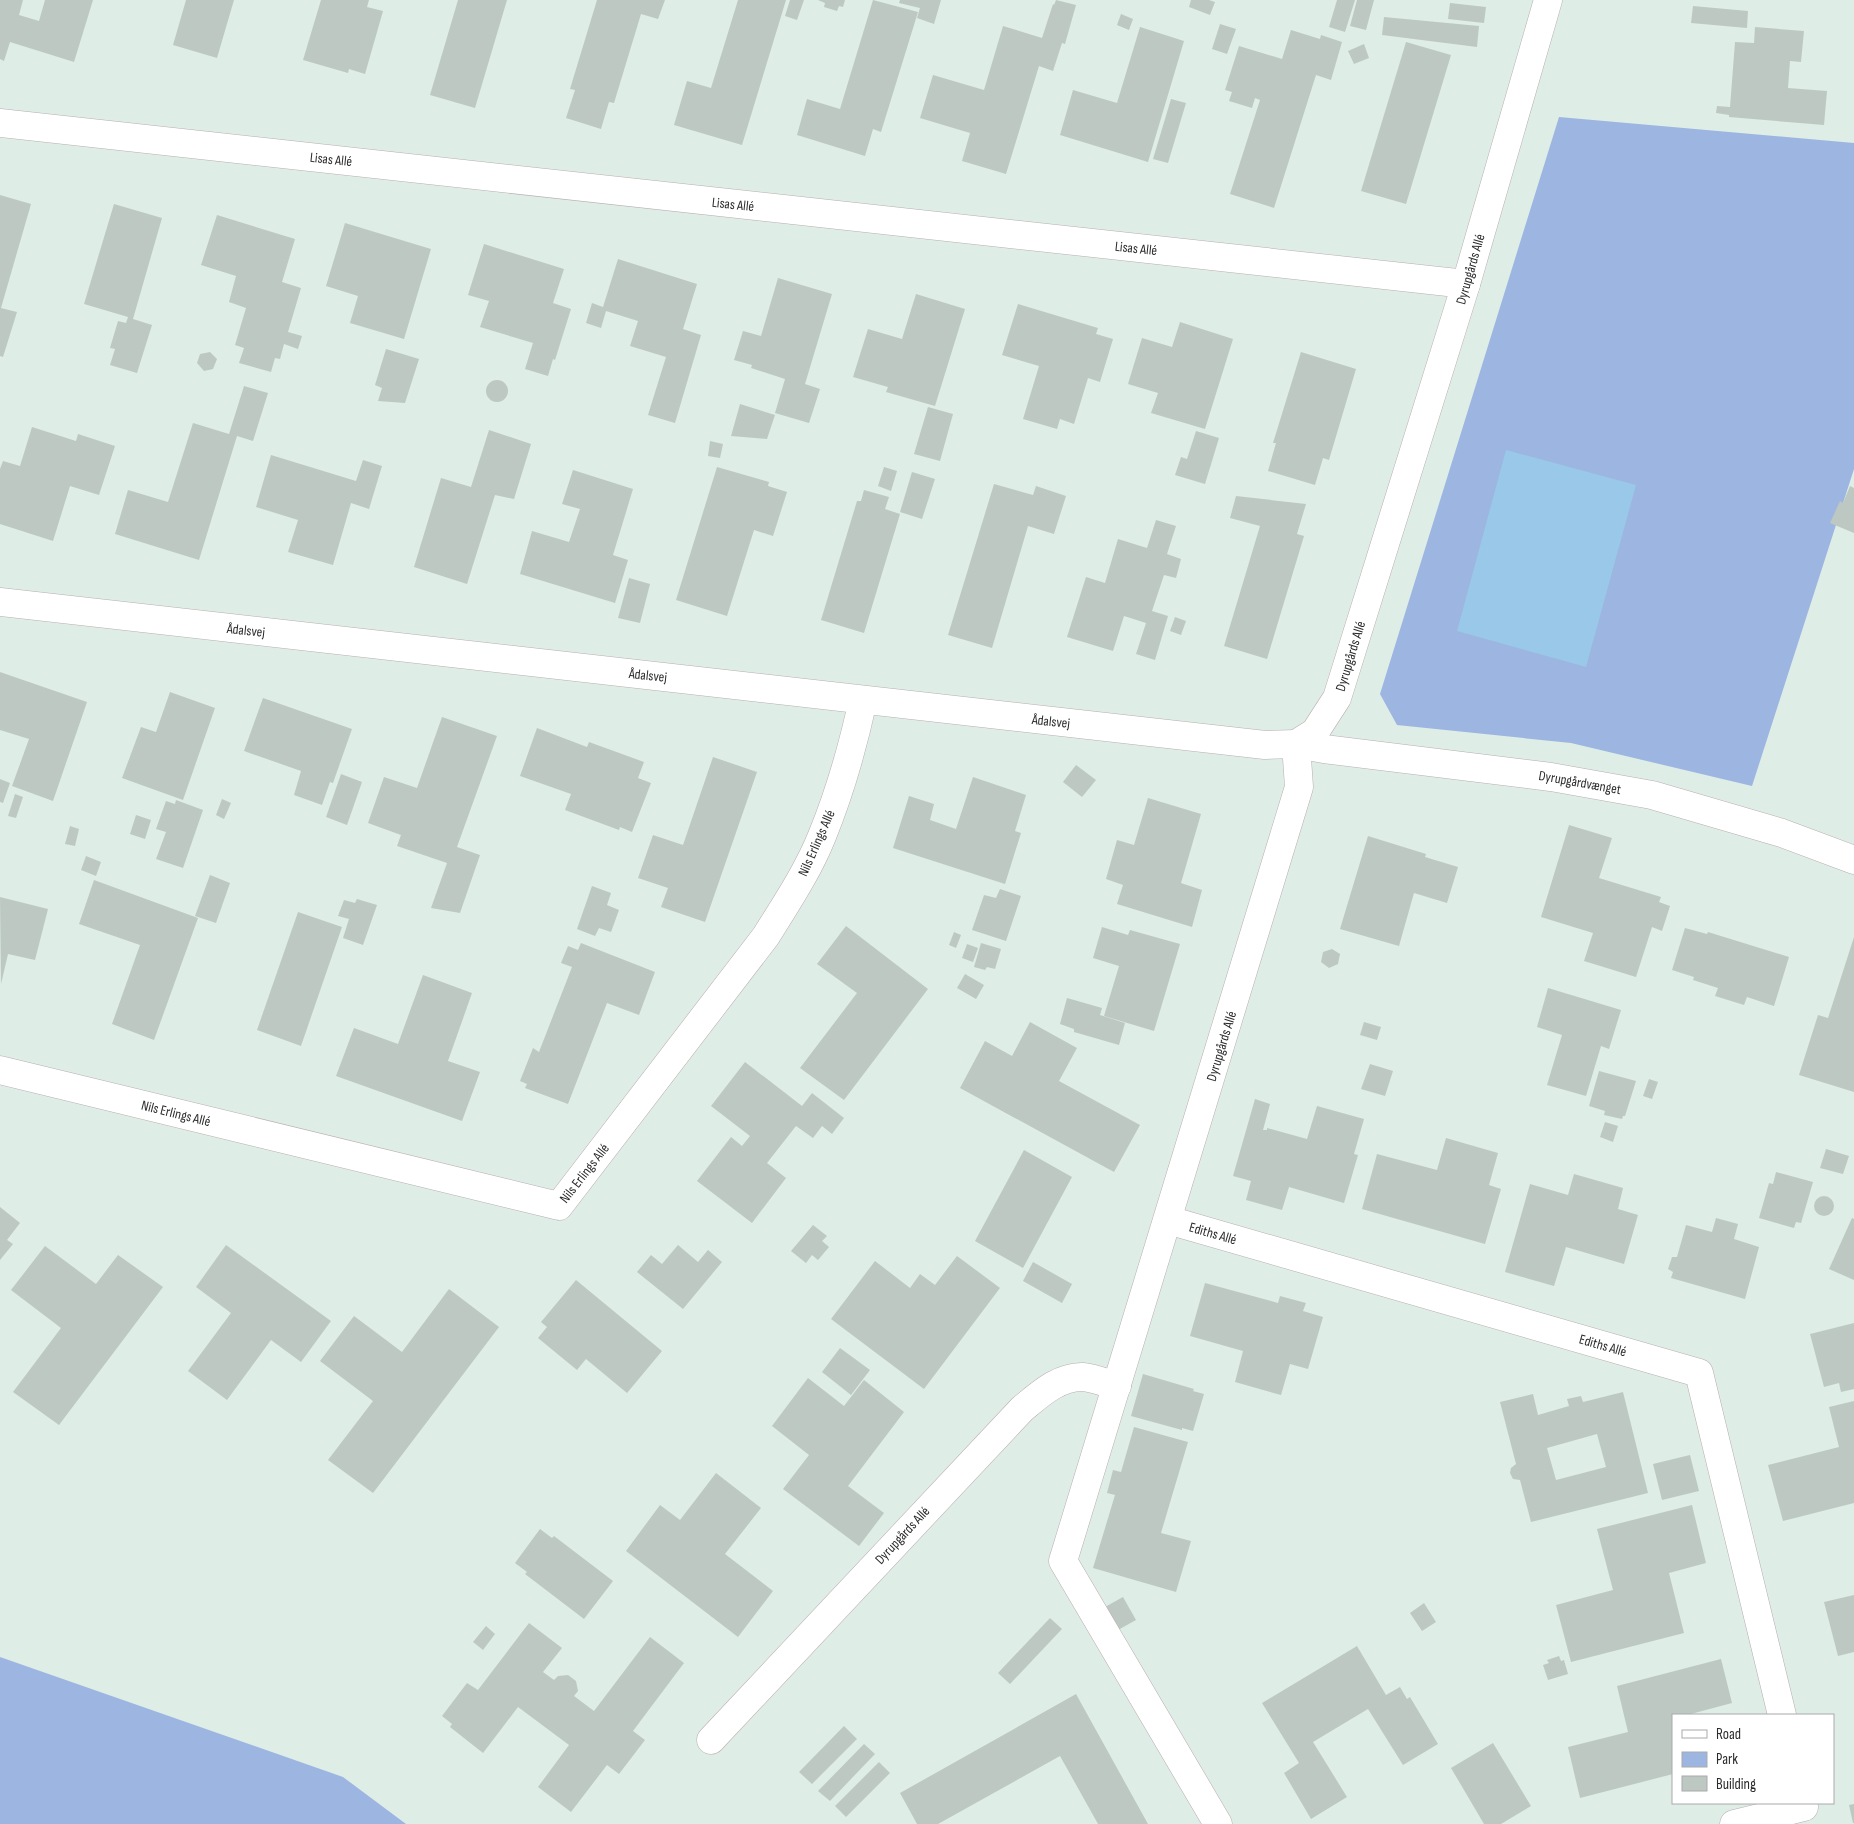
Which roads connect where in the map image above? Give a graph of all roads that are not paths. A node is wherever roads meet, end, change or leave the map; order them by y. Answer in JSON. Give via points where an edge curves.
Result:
{"nodes":[{"id":1,"x":1548,"y":0,"type":"edge"},
{"id":2,"x":0,"y":123,"type":"edge"},
{"id":3,"x":1466,"y":284,"type":"junction"},
{"id":4,"x":0,"y":602,"type":"edge"},
{"id":5,"x":862,"y":700,"type":"junction"},
{"id":6,"x":1296,"y":744,"type":"junction"},
{"id":7,"x":1854,"y":860,"type":"edge"},
{"id":8,"x":0,"y":1070,"type":"edge"},
{"id":9,"x":1168,"y":1220,"type":"junction"},
{"id":10,"x":1117,"y":1386,"type":"junction"},
{"id":11,"x":1782,"y":1714,"type":"edge"},
{"id":12,"x":711,"y":1740,"type":"dead end"},
{"id":13,"x":1803,"y":1804,"type":"edge"},
{"id":14,"x":1218,"y":1824,"type":"edge"},
{"id":15,"x":1734,"y":1824,"type":"edge"}],
"edges":[{"from":1,"to":3,"type":"street","name":"Dyrupgårds Allé"},
{"from":2,"to":3,"type":"street","name":"Lisas Allé"},
{"from":3,"to":6,"type":"street","name":"Dyrupgårds Allé","via":[[1337,698],[1315,732]]},
{"from":4,"to":5,"type":"street","name":"Ådalsvej"},
{"from":5,"to":6,"type":"street","name":"Ådalsvej","via":[[1265,745]]},
{"from":5,"to":8,"type":"street","name":"Nils Erlings Allé","via":[[854,740],[822,837],[788,901],[766,936],[559,1206]]},
{"from":6,"to":7,"type":"street","name":"Dyrupgårdvænget","via":[[1552,777],[1652,795],[1782,833]]},
{"from":6,"to":9,"type":"street","name":"Dyrupgårds Allé","via":[[1299,787]]},
{"from":9,"to":10,"type":"street","name":"Dyrupgårds Allé"},
{"from":9,"to":11,"type":"street","name":"Ediths Allé","via":[[1699,1372]]},
{"from":10,"to":12,"type":"street","name":"Dyrupgårds Allé","via":[[1082,1377],[1061,1381],[1022,1409]]},
{"from":10,"to":14,"type":"street","name":"Dyrupgårds Allé","via":[[1063,1561]]},
{"from":13,"to":15,"type":"street","via":[[1804,1807]]}]}
